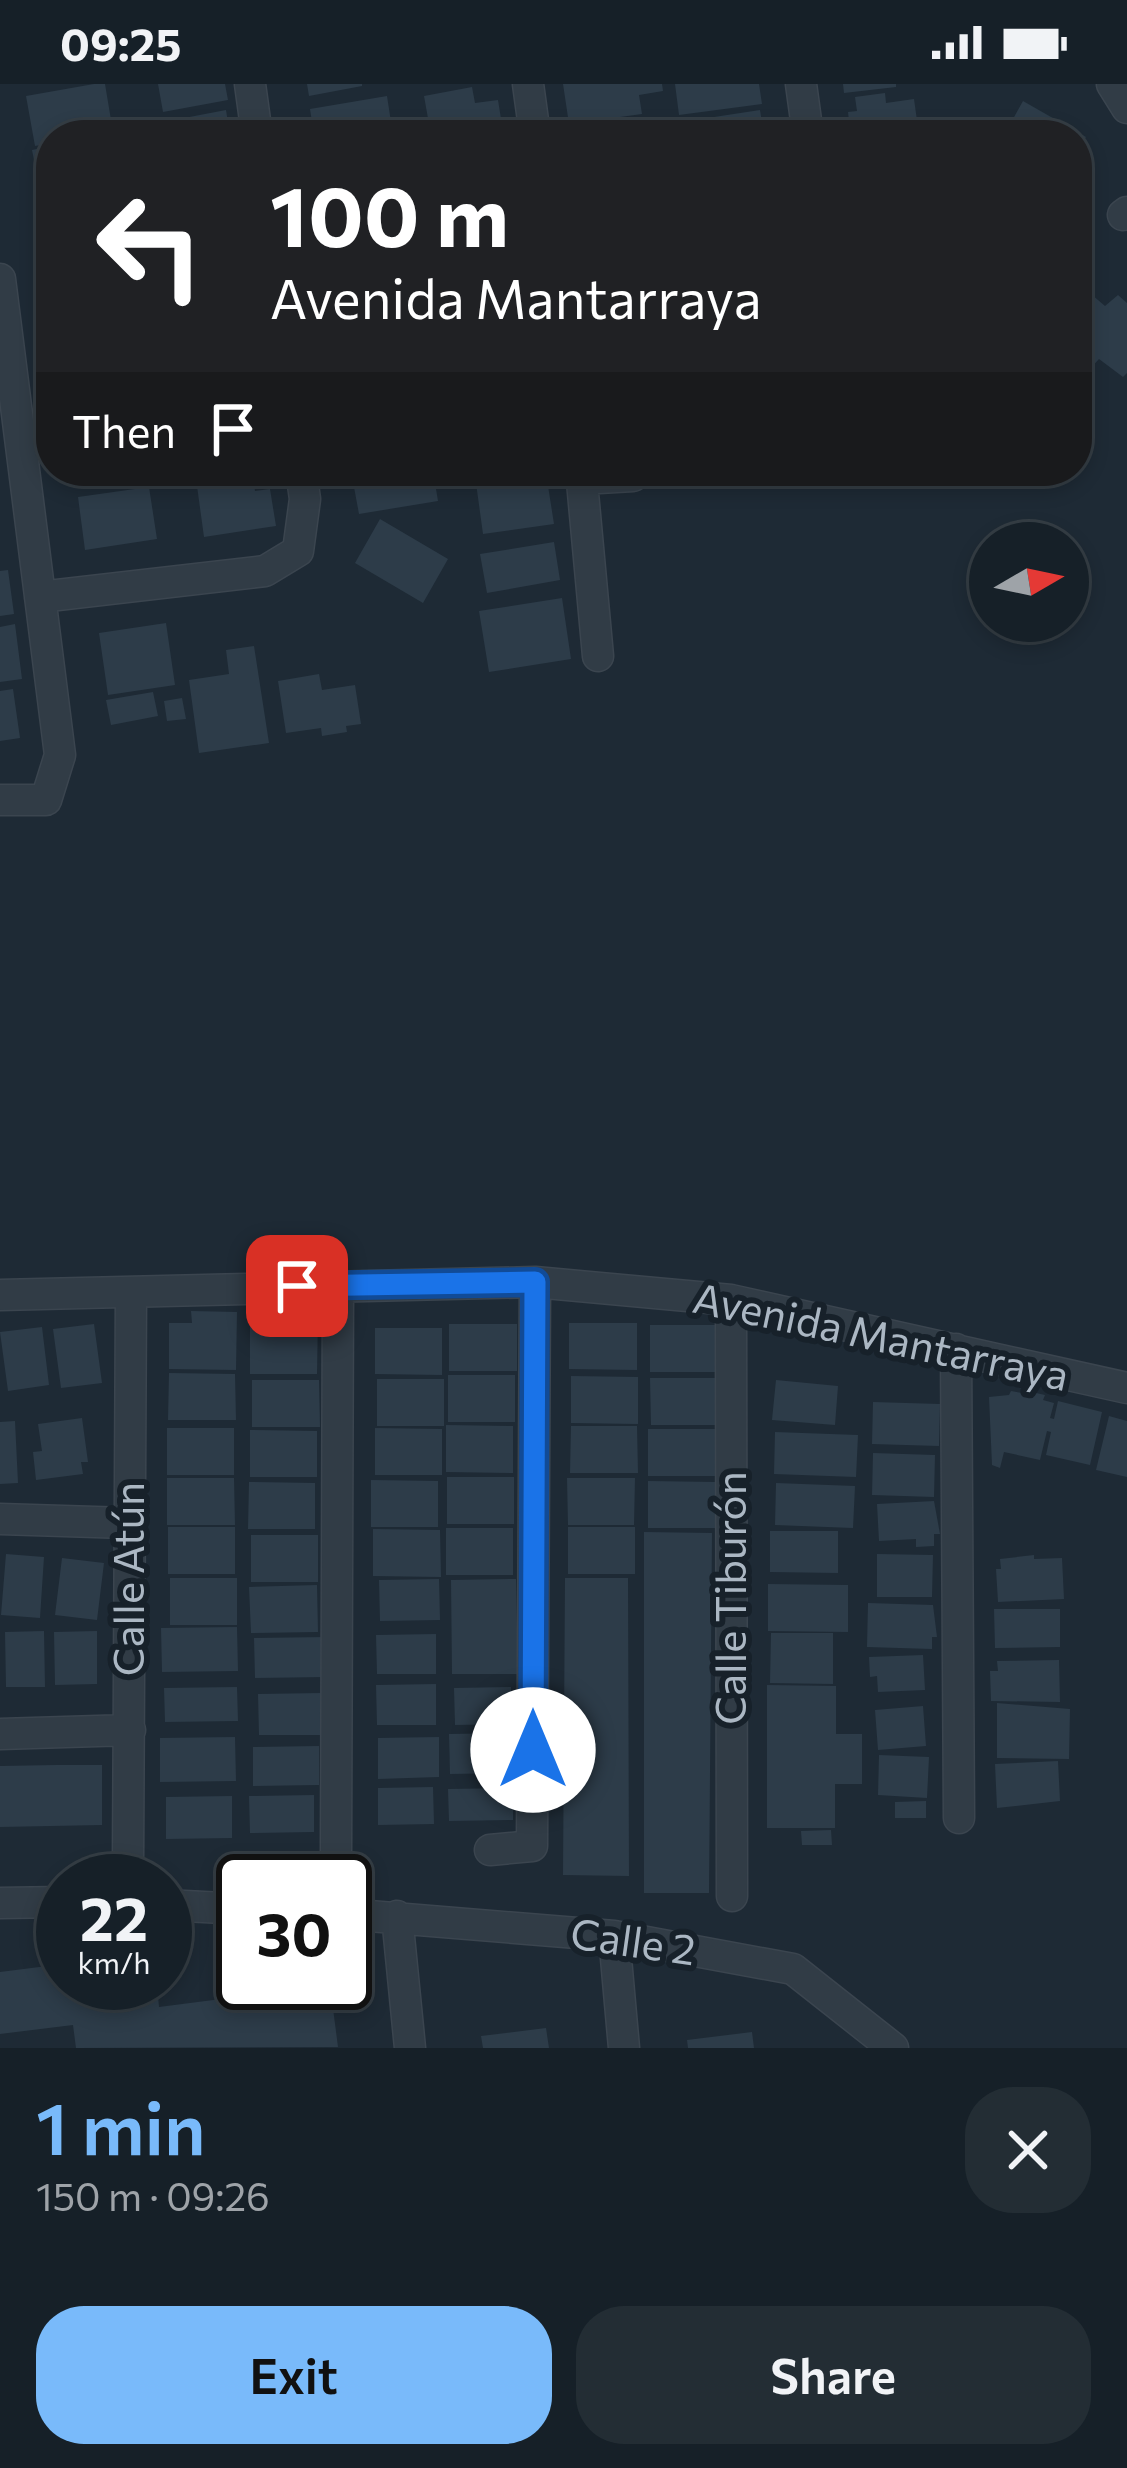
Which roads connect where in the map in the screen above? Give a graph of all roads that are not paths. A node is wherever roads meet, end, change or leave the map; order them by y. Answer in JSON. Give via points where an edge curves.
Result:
{"nodes":[{"id":1,"x":250,"y":84,"type":"edge"},
{"id":2,"x":528,"y":84,"type":"edge"},
{"id":3,"x":801,"y":84,"type":"edge"},
{"id":4,"x":1112,"y":84,"type":"edge"},
{"id":5,"x":1127,"y":108,"type":"edge"},
{"id":6,"x":255,"y":120,"type":"edge"},
{"id":7,"x":533,"y":120,"type":"edge"},
{"id":8,"x":806,"y":120,"type":"edge"},
{"id":9,"x":0,"y":279,"type":"edge"},
{"id":10,"x":303,"y":486,"type":"edge"},
{"id":11,"x":583,"y":486,"type":"edge"},
{"id":12,"x":40,"y":597,"type":"junction"},
{"id":13,"x":598,"y":656,"type":"dead end"},
{"id":14,"x":0,"y":800,"type":"edge"},
{"id":15,"x":535,"y":1282,"type":"junction"},
{"id":16,"x":338,"y":1285,"type":"junction"},
{"id":17,"x":131,"y":1292,"type":"junction"},
{"id":18,"x":0,"y":1295,"type":"edge"},
{"id":19,"x":731,"y":1300,"type":"junction"},
{"id":20,"x":956,"y":1349,"type":"junction"},
{"id":21,"x":1127,"y":1388,"type":"edge"},
{"id":22,"x":0,"y":1519,"type":"edge"},
{"id":23,"x":127,"y":1523,"type":"junction"},
{"id":24,"x":130,"y":1730,"type":"junction"},
{"id":25,"x":0,"y":1734,"type":"edge"},
{"id":26,"x":959,"y":1818,"type":"dead end"},
{"id":27,"x":490,"y":1850,"type":"dead end"},
{"id":28,"x":128,"y":1854,"type":"edge"},
{"id":29,"x":336,"y":1854,"type":"edge"},
{"id":30,"x":732,"y":1896,"type":"dead end"},
{"id":31,"x":36,"y":1902,"type":"edge"},
{"id":32,"x":0,"y":1903,"type":"edge"},
{"id":33,"x":372,"y":1915,"type":"edge"},
{"id":34,"x":397,"y":1916,"type":"junction"},
{"id":35,"x":614,"y":1936,"type":"junction"},
{"id":36,"x":410,"y":2048,"type":"edge"},
{"id":37,"x":624,"y":2048,"type":"edge"},
{"id":38,"x":893,"y":2048,"type":"edge"}],
"edges":[{"from":1,"to":6,"type":"street"},
{"from":2,"to":7,"type":"street"},
{"from":3,"to":8,"type":"street"},
{"from":4,"to":5,"type":"street"},
{"from":9,"to":12,"type":"street"},
{"from":10,"to":12,"type":"street","via":[[298,551],[265,571]]},
{"from":11,"to":13,"type":"street"},
{"from":12,"to":14,"type":"street","via":[[60,755],[46,800]]},
{"from":15,"to":16,"type":"street","name":"Avenida Mantarraya"},
{"from":15,"to":19,"type":"street","name":"Avenida Mantarraya"},
{"from":15,"to":27,"type":"street","via":[[532,1846]]},
{"from":16,"to":17,"type":"street","name":"Avenida Mantarraya"},
{"from":16,"to":29,"type":"street"},
{"from":17,"to":18,"type":"street","name":"Avenida Mantarraya"},
{"from":17,"to":23,"type":"street","name":"Calle Atún"},
{"from":19,"to":20,"type":"street","name":"Avenida Mantarraya"},
{"from":19,"to":30,"type":"street","name":"Calle Tiburón"},
{"from":20,"to":21,"type":"street","name":"Avenida Mantarraya"},
{"from":20,"to":26,"type":"street"},
{"from":22,"to":23,"type":"street"},
{"from":23,"to":24,"type":"street","name":"Calle Atún"},
{"from":24,"to":25,"type":"street"},
{"from":24,"to":28,"type":"street","name":"Calle Atún"},
{"from":31,"to":32,"type":"street"},
{"from":33,"to":34,"type":"street","name":"Calle 2"},
{"from":34,"to":35,"type":"street","name":"Calle 2"},
{"from":34,"to":36,"type":"street"},
{"from":35,"to":37,"type":"street"},
{"from":35,"to":38,"type":"street","name":"Calle 2","via":[[793,1969]]}]}
